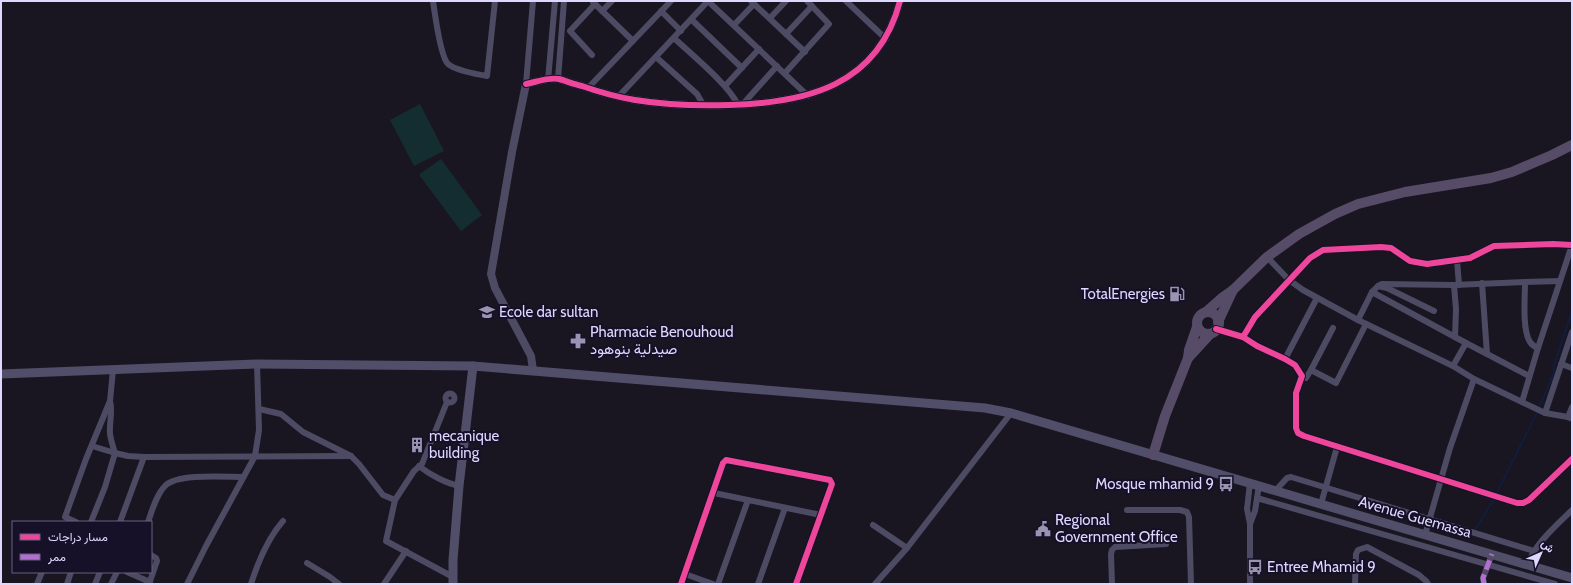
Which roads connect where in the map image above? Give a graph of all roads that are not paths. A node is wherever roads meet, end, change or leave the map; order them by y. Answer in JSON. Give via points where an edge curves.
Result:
{"nodes":[{"id":1,"x":433,"y":1,"type":"edge"},
{"id":2,"x":495,"y":1,"type":"edge"},
{"id":3,"x":533,"y":1,"type":"edge"},
{"id":4,"x":555,"y":1,"type":"edge"},
{"id":5,"x":564,"y":1,"type":"edge"},
{"id":6,"x":612,"y":1,"type":"edge"},
{"id":7,"x":671,"y":1,"type":"edge"},
{"id":8,"x":708,"y":1,"type":"edge"},
{"id":9,"x":786,"y":1,"type":"edge"},
{"id":10,"x":807,"y":1,"type":"edge"},
{"id":11,"x":846,"y":1,"type":"edge"},
{"id":12,"x":900,"y":1,"type":"edge"},
{"id":13,"x":594,"y":2,"type":"edge"},
{"id":14,"x":753,"y":3,"type":"edge"},
{"id":15,"x":812,"y":6,"type":"junction"},
{"id":16,"x":602,"y":11,"type":"junction"},
{"id":17,"x":661,"y":11,"type":"junction"},
{"id":18,"x":770,"y":18,"type":"junction"},
{"id":19,"x":692,"y":20,"type":"junction"},
{"id":20,"x":734,"y":25,"type":"junction"},
{"id":21,"x":682,"y":31,"type":"junction"},
{"id":22,"x":786,"y":34,"type":"junction"},
{"id":23,"x":674,"y":38,"type":"junction"},
{"id":24,"x":886,"y":39,"type":"junction"},
{"id":25,"x":633,"y":41,"type":"junction"},
{"id":26,"x":759,"y":49,"type":"junction"},
{"id":27,"x":805,"y":52,"type":"junction"},
{"id":28,"x":592,"y":54,"type":"dead end"},
{"id":29,"x":656,"y":57,"type":"junction"},
{"id":30,"x":777,"y":66,"type":"junction"},
{"id":31,"x":742,"y":68,"type":"junction"},
{"id":32,"x":785,"y":73,"type":"junction"},
{"id":33,"x":558,"y":79,"type":"junction"},
{"id":34,"x":548,"y":80,"type":"junction"},
{"id":35,"x":526,"y":84,"type":"junction"},
{"id":36,"x":725,"y":86,"type":"junction"},
{"id":37,"x":588,"y":88,"type":"junction"},
{"id":38,"x":619,"y":96,"type":"junction"},
{"id":39,"x":808,"y":96,"type":"junction"},
{"id":40,"x":740,"y":105,"type":"junction"},
{"id":41,"x":704,"y":106,"type":"junction"},
{"id":42,"x":1572,"y":145,"type":"edge"},
{"id":43,"x":1572,"y":245,"type":"edge"},
{"id":44,"x":1267,"y":257,"type":"junction"},
{"id":45,"x":1458,"y":260,"type":"junction"},
{"id":46,"x":1289,"y":280,"type":"junction"},
{"id":47,"x":1560,"y":281,"type":"junction"},
{"id":48,"x":1525,"y":282,"type":"junction"},
{"id":49,"x":1482,"y":283,"type":"junction"},
{"id":50,"x":1457,"y":285,"type":"junction"},
{"id":51,"x":1378,"y":286,"type":"junction"},
{"id":52,"x":1233,"y":290,"type":"junction"},
{"id":53,"x":1372,"y":292,"type":"junction"},
{"id":54,"x":1317,"y":298,"type":"junction"},
{"id":55,"x":1434,"y":311,"type":"dead end"},
{"id":56,"x":1206,"y":312,"type":"junction"},
{"id":57,"x":1358,"y":320,"type":"junction"},
{"id":58,"x":1366,"y":324,"type":"junction"},
{"id":59,"x":1197,"y":327,"type":"junction"},
{"id":60,"x":1215,"y":328,"type":"junction"},
{"id":61,"x":1333,"y":328,"type":"dead end"},
{"id":62,"x":1572,"y":332,"type":"edge"},
{"id":63,"x":1243,"y":337,"type":"junction"},
{"id":64,"x":1455,"y":337,"type":"junction"},
{"id":65,"x":1466,"y":343,"type":"junction"},
{"id":66,"x":1538,"y":348,"type":"junction"},
{"id":67,"x":1487,"y":354,"type":"junction"},
{"id":68,"x":1188,"y":358,"type":"junction"},
{"id":69,"x":1286,"y":359,"type":"junction"},
{"id":70,"x":256,"y":364,"type":"junction"},
{"id":71,"x":1561,"y":364,"type":"junction"},
{"id":72,"x":473,"y":366,"type":"junction"},
{"id":73,"x":1454,"y":366,"type":"junction"},
{"id":74,"x":1572,"y":368,"type":"edge"},
{"id":75,"x":113,"y":370,"type":"junction"},
{"id":76,"x":533,"y":370,"type":"junction"},
{"id":77,"x":1312,"y":370,"type":"junction"},
{"id":78,"x":1,"y":374,"type":"edge"},
{"id":79,"x":1302,"y":376,"type":"junction"},
{"id":80,"x":1529,"y":376,"type":"junction"},
{"id":81,"x":1474,"y":379,"type":"junction"},
{"id":82,"x":110,"y":401,"type":"junction"},
{"id":83,"x":447,"y":402,"type":"dead end"},
{"id":84,"x":1522,"y":402,"type":"junction"},
{"id":85,"x":1572,"y":408,"type":"edge"},
{"id":86,"x":259,"y":409,"type":"junction"},
{"id":87,"x":1011,"y":412,"type":"junction"},
{"id":88,"x":1545,"y":413,"type":"junction"},
{"id":89,"x":1570,"y":418,"type":"edge"},
{"id":90,"x":92,"y":446,"type":"junction"},
{"id":91,"x":1337,"y":447,"type":"junction"},
{"id":92,"x":115,"y":453,"type":"junction"},
{"id":93,"x":1153,"y":455,"type":"junction"},
{"id":94,"x":255,"y":456,"type":"junction"},
{"id":95,"x":350,"y":456,"type":"junction"},
{"id":96,"x":144,"y":457,"type":"junction"},
{"id":97,"x":1572,"y":458,"type":"edge"},
{"id":98,"x":419,"y":466,"type":"junction"},
{"id":99,"x":244,"y":477,"type":"junction"},
{"id":100,"x":1441,"y":478,"type":"junction"},
{"id":101,"x":1254,"y":484,"type":"junction"},
{"id":102,"x":459,"y":486,"type":"junction"},
{"id":103,"x":1325,"y":488,"type":"junction"},
{"id":104,"x":1276,"y":490,"type":"junction"},
{"id":105,"x":714,"y":493,"type":"junction"},
{"id":106,"x":1257,"y":498,"type":"junction"},
{"id":107,"x":396,"y":500,"type":"junction"},
{"id":108,"x":748,"y":500,"type":"junction"},
{"id":109,"x":1321,"y":504,"type":"junction"},
{"id":110,"x":785,"y":508,"type":"junction"},
{"id":111,"x":1127,"y":510,"type":"dead end"},
{"id":112,"x":1572,"y":510,"type":"edge"},
{"id":113,"x":821,"y":515,"type":"junction"},
{"id":114,"x":1428,"y":519,"type":"junction"},
{"id":115,"x":64,"y":520,"type":"edge"},
{"id":116,"x":91,"y":521,"type":"edge"},
{"id":117,"x":120,"y":521,"type":"edge"},
{"id":118,"x":148,"y":521,"type":"edge"},
{"id":119,"x":283,"y":521,"type":"dead end"},
{"id":120,"x":1250,"y":524,"type":"junction"},
{"id":121,"x":873,"y":525,"type":"dead end"},
{"id":122,"x":1425,"y":535,"type":"junction"},
{"id":123,"x":1166,"y":544,"type":"dead end"},
{"id":124,"x":907,"y":548,"type":"junction"},
{"id":125,"x":406,"y":551,"type":"junction"},
{"id":126,"x":1534,"y":551,"type":"junction"},
{"id":127,"x":1492,"y":554,"type":"junction"},
{"id":128,"x":152,"y":556,"type":"edge"},
{"id":129,"x":306,"y":563,"type":"dead end"},
{"id":130,"x":1528,"y":564,"type":"junction"},
{"id":131,"x":1488,"y":566,"type":"junction"},
{"id":132,"x":42,"y":573,"type":"edge"},
{"id":133,"x":71,"y":573,"type":"edge"},
{"id":134,"x":100,"y":573,"type":"edge"},
{"id":135,"x":117,"y":573,"type":"edge"},
{"id":136,"x":129,"y":573,"type":"edge"},
{"id":137,"x":685,"y":574,"type":"junction"},
{"id":138,"x":1572,"y":578,"type":"edge"},
{"id":139,"x":453,"y":580,"type":"edge"},
{"id":140,"x":149,"y":583,"type":"edge"},
{"id":141,"x":189,"y":583,"type":"edge"},
{"id":142,"x":37,"y":584,"type":"edge"},
{"id":143,"x":67,"y":584,"type":"edge"},
{"id":144,"x":95,"y":584,"type":"edge"},
{"id":145,"x":112,"y":584,"type":"edge"},
{"id":146,"x":251,"y":584,"type":"edge"},
{"id":147,"x":339,"y":584,"type":"edge"},
{"id":148,"x":384,"y":584,"type":"edge"},
{"id":149,"x":681,"y":584,"type":"edge"},
{"id":150,"x":713,"y":584,"type":"edge"},
{"id":151,"x":718,"y":584,"type":"edge"},
{"id":152,"x":758,"y":584,"type":"edge"},
{"id":153,"x":796,"y":584,"type":"edge"},
{"id":154,"x":876,"y":584,"type":"edge"},
{"id":155,"x":1112,"y":584,"type":"edge"},
{"id":156,"x":1192,"y":584,"type":"edge"},
{"id":157,"x":1250,"y":584,"type":"edge"},
{"id":158,"x":1355,"y":584,"type":"edge"},
{"id":159,"x":1428,"y":584,"type":"edge"},
{"id":160,"x":1484,"y":584,"type":"edge"},
{"id":161,"x":1555,"y":584,"type":"edge"}],
"edges":[{"from":1,"to":2,"type":"street","via":[[443,54],[448,64],[487,76]]},
{"from":3,"to":35,"type":"street"},
{"from":4,"to":34,"type":"street"},
{"from":5,"to":33,"type":"street"},
{"from":6,"to":16,"type":"street"},
{"from":7,"to":17,"type":"street"},
{"from":8,"to":19,"type":"street"},
{"from":8,"to":20,"type":"street"},
{"from":9,"to":18,"type":"street"},
{"from":10,"to":15,"type":"street"},
{"from":11,"to":24,"type":"street"},
{"from":12,"to":24,"type":"street"},
{"from":13,"to":16,"type":"street"},
{"from":13,"to":28,"type":"street","via":[[570,32]]},
{"from":14,"to":18,"type":"street"},
{"from":14,"to":20,"type":"street"},
{"from":15,"to":22,"type":"street"},
{"from":15,"to":27,"type":"street","via":[[829,24]]},
{"from":16,"to":25,"type":"street"},
{"from":17,"to":21,"type":"street"},
{"from":17,"to":25,"type":"street"},
{"from":18,"to":22,"type":"street"},
{"from":19,"to":21,"type":"street"},
{"from":19,"to":31,"type":"street"},
{"from":20,"to":26,"type":"street"},
{"from":21,"to":23,"type":"street"},
{"from":22,"to":27,"type":"street"},
{"from":23,"to":29,"type":"street"},
{"from":23,"to":36,"type":"street"},
{"from":24,"to":39,"type":"street","via":[[873,56],[845,79]]},
{"from":25,"to":37,"type":"street"},
{"from":26,"to":30,"type":"street"},
{"from":26,"to":31,"type":"street"},
{"from":27,"to":32,"type":"street"},
{"from":29,"to":38,"type":"street"},
{"from":29,"to":41,"type":"street","via":[[697,94]]},
{"from":30,"to":32,"type":"street"},
{"from":30,"to":40,"type":"street"},
{"from":31,"to":36,"type":"street"},
{"from":32,"to":39,"type":"street"},
{"from":33,"to":34,"type":"street"},
{"from":33,"to":37,"type":"street"},
{"from":34,"to":35,"type":"street"},
{"from":35,"to":76,"type":"street","via":[[491,274],[495,288],[531,356]]},
{"from":36,"to":40,"type":"street"},
{"from":37,"to":38,"type":"street"},
{"from":38,"to":41,"type":"street","via":[[662,104]]},
{"from":39,"to":40,"type":"street"},
{"from":40,"to":41,"type":"street"},
{"from":42,"to":44,"type":"main road","via":[[1512,172],[1491,178],[1405,192],[1358,204],[1315,224]]},
{"from":43,"to":45,"type":"street","via":[[1494,246],[1470,258]]},
{"from":43,"to":47,"type":"street"},
{"from":44,"to":46,"type":"street"},
{"from":44,"to":52,"type":"main road"},
{"from":45,"to":46,"type":"street","via":[[1427,264],[1406,260],[1391,248],[1331,249],[1316,253]]},
{"from":45,"to":50,"type":"street"},
{"from":46,"to":54,"type":"street"},
{"from":46,"to":63,"type":"street","via":[[1255,317]]},
{"from":47,"to":48,"type":"street"},
{"from":47,"to":66,"type":"street"},
{"from":48,"to":49,"type":"street"},
{"from":48,"to":66,"type":"street","via":[[1526,327],[1530,343]]},
{"from":49,"to":50,"type":"street"},
{"from":49,"to":67,"type":"street"},
{"from":50,"to":51,"type":"street"},
{"from":50,"to":64,"type":"street"},
{"from":51,"to":53,"type":"street"},
{"from":51,"to":55,"type":"street"},
{"from":52,"to":56,"type":"main road"},
{"from":52,"to":60,"type":"main road"},
{"from":53,"to":57,"type":"street"},
{"from":53,"to":64,"type":"street"},
{"from":54,"to":57,"type":"street"},
{"from":54,"to":69,"type":"street"},
{"from":56,"to":59,"type":"main road","via":[[1198,318]]},
{"from":56,"to":60,"type":"main road","via":[[1214,315]]},
{"from":57,"to":58,"type":"street"},
{"from":58,"to":73,"type":"street"},
{"from":58,"to":77,"type":"street","via":[[1336,383]]},
{"from":59,"to":60,"type":"main road","via":[[1203,333]]},
{"from":59,"to":68,"type":"main road"},
{"from":60,"to":63,"type":"street"},
{"from":60,"to":68,"type":"main road"},
{"from":61,"to":77,"type":"street"},
{"from":62,"to":71,"type":"street"},
{"from":63,"to":69,"type":"street"},
{"from":64,"to":65,"type":"street"},
{"from":65,"to":67,"type":"street"},
{"from":65,"to":73,"type":"street"},
{"from":66,"to":80,"type":"street"},
{"from":67,"to":80,"type":"street"},
{"from":68,"to":93,"type":"main road"},
{"from":69,"to":79,"type":"street","via":[[1295,365]]},
{"from":70,"to":72,"type":"main road","name":"Avenue Guemassa"},
{"from":70,"to":75,"type":"main road","name":"Avenue Guemassa"},
{"from":70,"to":86,"type":"street"},
{"from":71,"to":74,"type":"street"},
{"from":71,"to":88,"type":"street"},
{"from":72,"to":76,"type":"main road","name":"Avenue Guemassa"},
{"from":72,"to":102,"type":"main road"},
{"from":73,"to":81,"type":"street"},
{"from":75,"to":78,"type":"main road","name":"Avenue Guemassa"},
{"from":75,"to":82,"type":"street"},
{"from":76,"to":87,"type":"main road","name":"Avenue Guemassa","via":[[969,406]]},
{"from":77,"to":79,"type":"street","via":[[1306,378]]},
{"from":79,"to":91,"type":"street","via":[[1296,393],[1298,433]]},
{"from":80,"to":84,"type":"street"},
{"from":81,"to":84,"type":"street"},
{"from":81,"to":100,"type":"street"},
{"from":82,"to":90,"type":"street"},
{"from":82,"to":92,"type":"street","via":[[110,434]]},
{"from":83,"to":98,"type":"street"},
{"from":84,"to":88,"type":"street"},
{"from":85,"to":89,"type":"street"},
{"from":86,"to":94,"type":"street"},
{"from":86,"to":95,"type":"street","via":[[281,414],[303,432]]},
{"from":87,"to":93,"type":"main road","name":"Avenue Guemassa"},
{"from":87,"to":124,"type":"street"},
{"from":88,"to":89,"type":"street"},
{"from":90,"to":92,"type":"street"},
{"from":90,"to":115,"type":"street"},
{"from":91,"to":100,"type":"street"},
{"from":91,"to":103,"type":"street"},
{"from":92,"to":96,"type":"street"},
{"from":92,"to":116,"type":"street"},
{"from":93,"to":101,"type":"main road","name":"Avenue Guemassa"},
{"from":94,"to":95,"type":"street"},
{"from":94,"to":96,"type":"street"},
{"from":94,"to":99,"type":"street"},
{"from":95,"to":107,"type":"street","via":[[383,495]]},
{"from":96,"to":117,"type":"street"},
{"from":97,"to":100,"type":"street","via":[[1534,496],[1523,503],[1509,501]]},
{"from":98,"to":102,"type":"street"},
{"from":98,"to":107,"type":"street"},
{"from":99,"to":118,"type":"street","via":[[191,477],[174,480],[161,491]]},
{"from":99,"to":141,"type":"street"},
{"from":100,"to":114,"type":"street"},
{"from":101,"to":104,"type":"main road","name":"Avenue Guemassa"},
{"from":101,"to":106,"type":"street"},
{"from":101,"to":120,"type":"street","via":[[1248,509]]},
{"from":102,"to":139,"type":"main road"},
{"from":103,"to":104,"type":"street","via":[[1291,477]]},
{"from":103,"to":109,"type":"street"},
{"from":103,"to":114,"type":"street"},
{"from":104,"to":109,"type":"main road","name":"Avenue Guemassa"},
{"from":105,"to":108,"type":"street"},
{"from":105,"to":113,"type":"street","via":[[726,460],[830,480],[832,484]]},
{"from":105,"to":137,"type":"street"},
{"from":106,"to":120,"type":"street"},
{"from":106,"to":131,"type":"street"},
{"from":107,"to":125,"type":"street","via":[[386,541]]},
{"from":108,"to":110,"type":"street"},
{"from":108,"to":151,"type":"street"},
{"from":109,"to":122,"type":"main road","name":"Avenue Guemassa"},
{"from":110,"to":113,"type":"street"},
{"from":110,"to":152,"type":"street"},
{"from":111,"to":156,"type":"street","via":[[1187,512]]},
{"from":112,"to":126,"type":"street"},
{"from":113,"to":153,"type":"street"},
{"from":114,"to":122,"type":"street"},
{"from":114,"to":126,"type":"street"},
{"from":119,"to":146,"type":"street","via":[[265,551]]},
{"from":120,"to":157,"type":"street"},
{"from":121,"to":124,"type":"street"},
{"from":122,"to":127,"type":"main road","name":"Avenue Guemassa"},
{"from":123,"to":155,"type":"street","via":[[1115,547],[1111,554]]},
{"from":124,"to":154,"type":"street"},
{"from":125,"to":139,"type":"street"},
{"from":125,"to":148,"type":"street"},
{"from":126,"to":130,"type":"street"},
{"from":127,"to":130,"type":"main road","name":"Avenue Guemassa"},
{"from":127,"to":131,"type":"street"},
{"from":128,"to":140,"type":"street","via":[[157,561]]},
{"from":129,"to":147,"type":"street"},
{"from":130,"to":138,"type":"main road","name":"Avenue Guemassa"},
{"from":131,"to":160,"type":"street","via":[[1483,578]]},
{"from":131,"to":161,"type":"street"},
{"from":132,"to":142,"type":"street"},
{"from":133,"to":143,"type":"street"},
{"from":134,"to":144,"type":"street"},
{"from":135,"to":145,"type":"street"},
{"from":136,"to":140,"type":"street"},
{"from":137,"to":149,"type":"street"},
{"from":137,"to":150,"type":"street"},
{"from":158,"to":159,"type":"street","via":[[1356,554],[1358,550],[1367,547],[1419,575]]}]}
